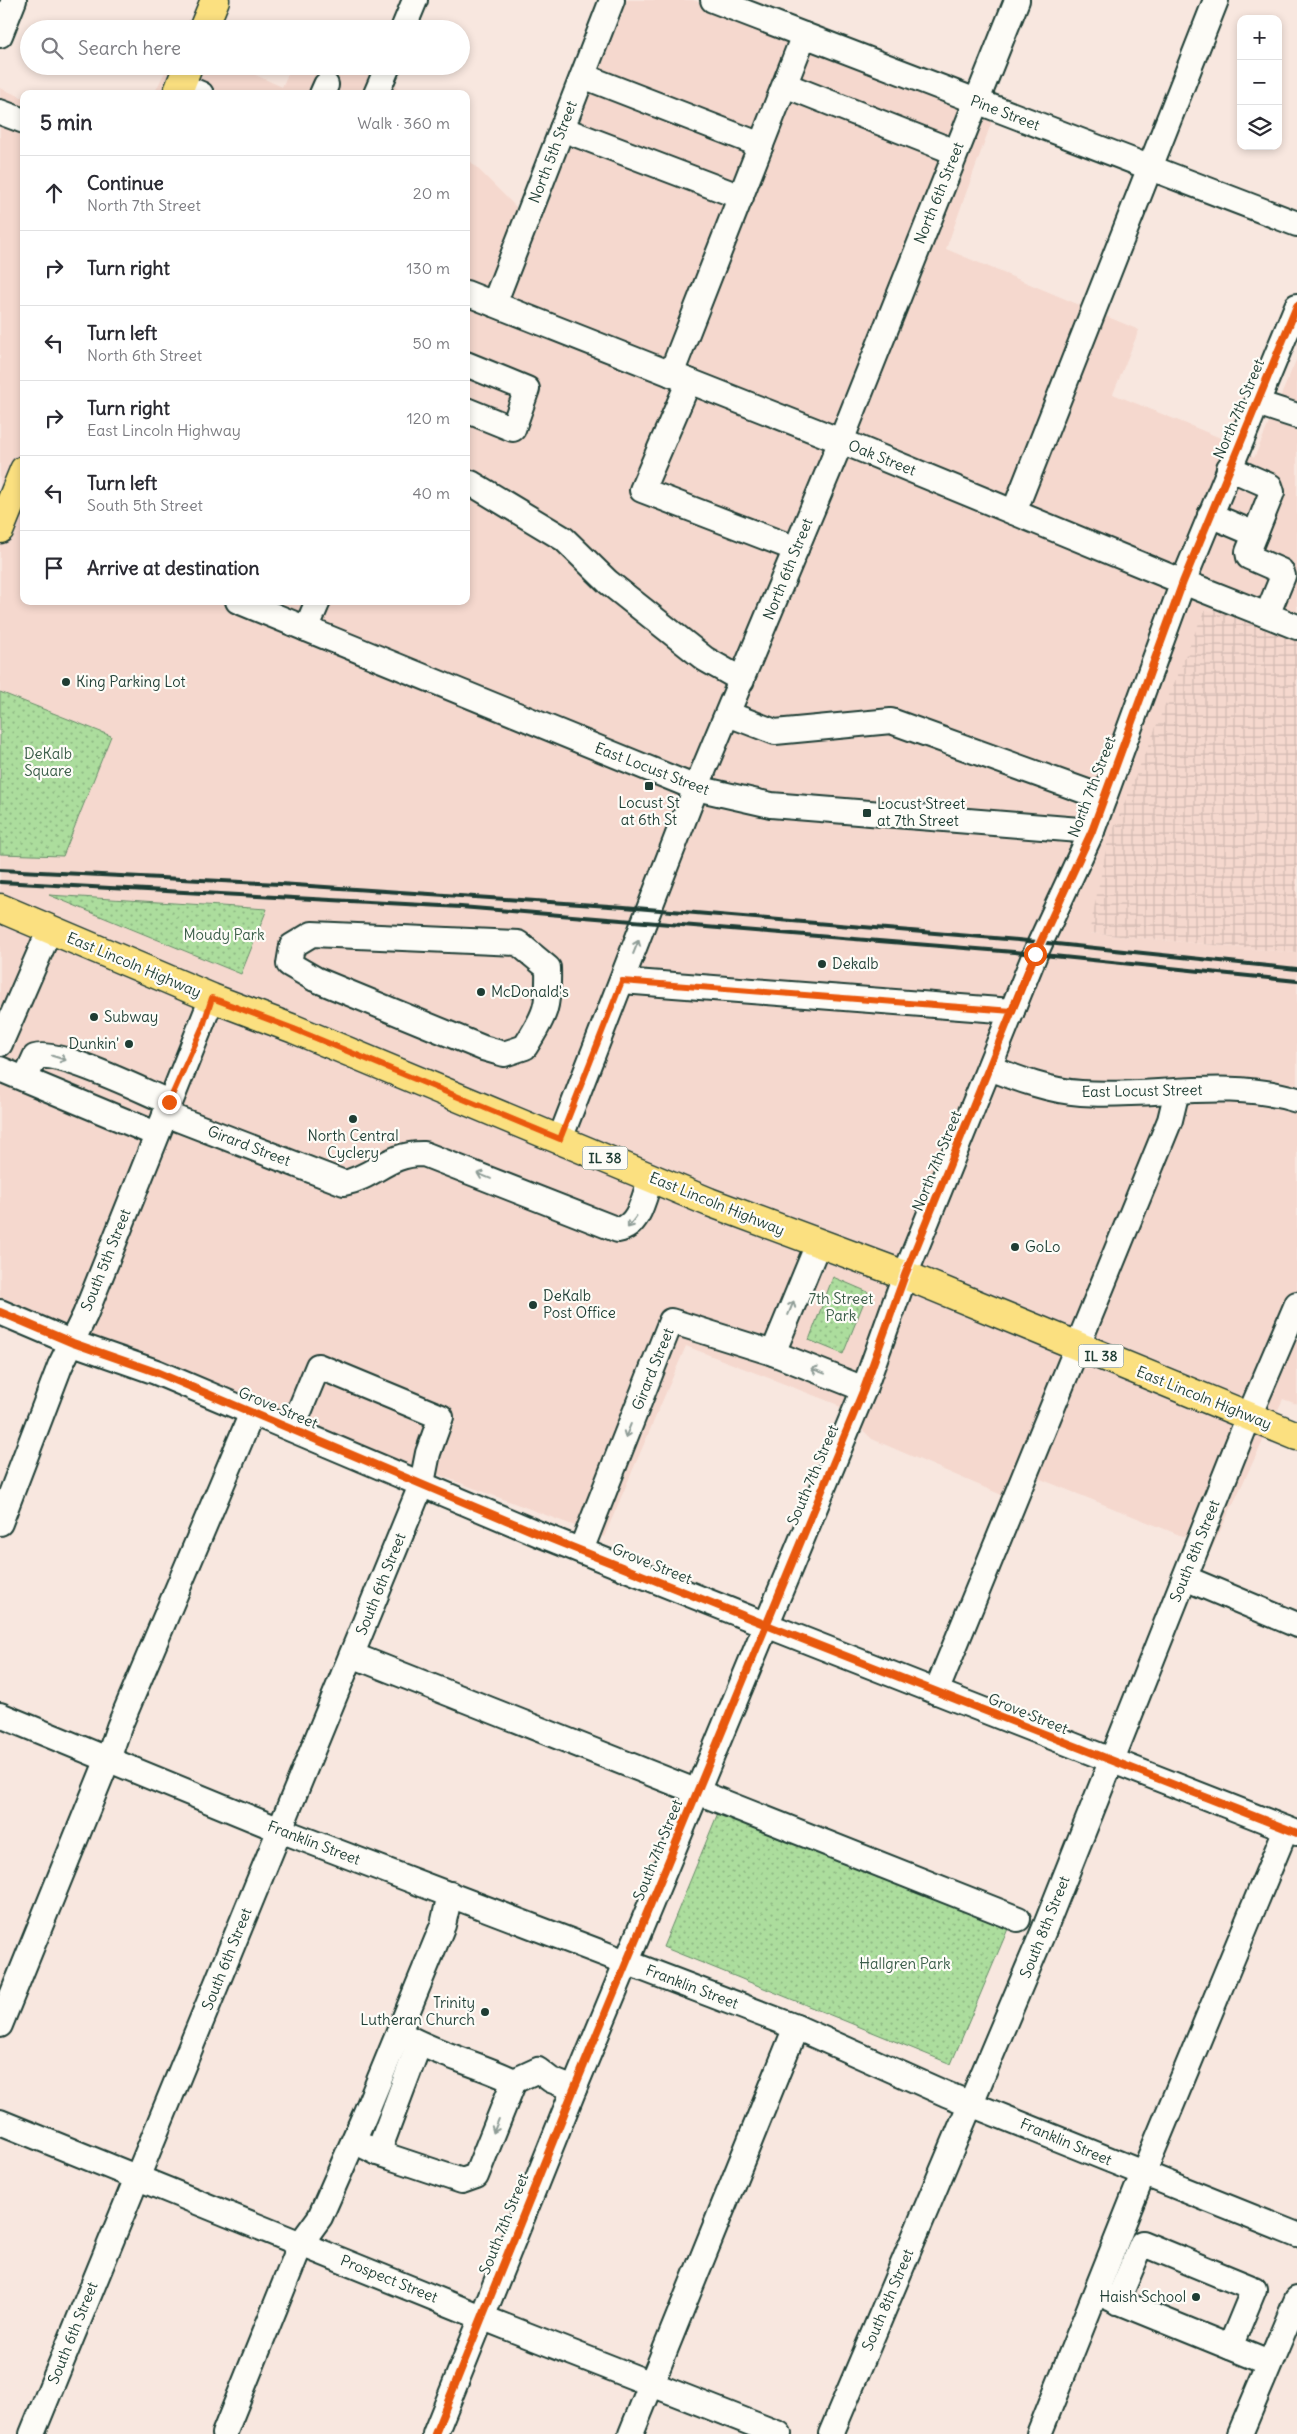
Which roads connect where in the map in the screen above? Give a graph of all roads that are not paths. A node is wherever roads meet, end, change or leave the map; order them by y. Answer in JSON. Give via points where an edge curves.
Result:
{"nodes":[{"id":1,"x":14,"y":0,"type":"edge"},
{"id":2,"x":215,"y":0,"type":"edge"},
{"id":3,"x":415,"y":0,"type":"edge"},
{"id":4,"x":612,"y":0,"type":"edge"},
{"id":5,"x":713,"y":0,"type":"edge"},
{"id":6,"x":1017,"y":0,"type":"edge"},
{"id":7,"x":1216,"y":0,"type":"edge"},
{"id":8,"x":207,"y":20,"type":"edge"},
{"id":9,"x":407,"y":20,"type":"edge"},
{"id":10,"x":0,"y":35,"type":"edge"},
{"id":11,"x":804,"y":35,"type":"junction"},
{"id":12,"x":384,"y":75,"type":"edge"},
{"id":13,"x":583,"y":76,"type":"junction"},
{"id":14,"x":784,"y":85,"type":"junction"},
{"id":15,"x":378,"y":90,"type":"edge"},
{"id":16,"x":975,"y":102,"type":"junction"},
{"id":17,"x":0,"y":112,"type":"edge"},
{"id":18,"x":20,"y":120,"type":"edge"},
{"id":19,"x":562,"y":129,"type":"junction"},
{"id":20,"x":761,"y":145,"type":"junction"},
{"id":21,"x":955,"y":152,"type":"junction"},
{"id":22,"x":1150,"y":168,"type":"junction"},
{"id":23,"x":741,"y":197,"type":"junction"},
{"id":24,"x":1297,"y":224,"type":"edge"},
{"id":25,"x":470,"y":295,"type":"edge"},
{"id":26,"x":494,"y":304,"type":"junction"},
{"id":27,"x":1297,"y":306,"type":"edge"},
{"id":28,"x":470,"y":366,"type":"edge"},
{"id":29,"x":680,"y":377,"type":"junction"},
{"id":30,"x":1257,"y":403,"type":"junction"},
{"id":31,"x":470,"y":412,"type":"edge"},
{"id":32,"x":1297,"y":416,"type":"edge"},
{"id":33,"x":841,"y":441,"type":"junction"},
{"id":34,"x":1229,"y":468,"type":"junction"},
{"id":35,"x":20,"y":481,"type":"edge"},
{"id":36,"x":471,"y":483,"type":"dead end"},
{"id":37,"x":1014,"y":512,"type":"junction"},
{"id":38,"x":8,"y":515,"type":"edge"},
{"id":39,"x":1210,"y":515,"type":"junction"},
{"id":40,"x":1255,"y":534,"type":"junction"},
{"id":41,"x":796,"y":549,"type":"junction"},
{"id":42,"x":1183,"y":582,"type":"junction"},
{"id":43,"x":247,"y":605,"type":"edge"},
{"id":44,"x":316,"y":605,"type":"edge"},
{"id":45,"x":1267,"y":615,"type":"junction"},
{"id":46,"x":1297,"y":627,"type":"edge"},
{"id":47,"x":306,"y":630,"type":"junction"},
{"id":48,"x":742,"y":680,"type":"junction"},
{"id":49,"x":728,"y":714,"type":"junction"},
{"id":50,"x":696,"y":788,"type":"junction"},
{"id":51,"x":1104,"y":798,"type":"junction"},
{"id":52,"x":1092,"y":831,"type":"junction"},
{"id":53,"x":0,"y":908,"type":"edge"},
{"id":54,"x":50,"y":929,"type":"junction"},
{"id":55,"x":622,"y":981,"type":"junction"},
{"id":56,"x":212,"y":998,"type":"junction"},
{"id":57,"x":1012,"y":1011,"type":"junction"},
{"id":58,"x":0,"y":1044,"type":"edge"},
{"id":59,"x":483,"y":1048,"type":"joint"},
{"id":60,"x":990,"y":1068,"type":"junction"},
{"id":61,"x":0,"y":1069,"type":"edge"},
{"id":62,"x":26,"y":1079,"type":"junction"},
{"id":63,"x":1177,"y":1091,"type":"junction"},
{"id":64,"x":1297,"y":1100,"type":"edge"},
{"id":65,"x":163,"y":1117,"type":"junction"},
{"id":66,"x":560,"y":1139,"type":"junction"},
{"id":67,"x":651,"y":1177,"type":"junction"},
{"id":68,"x":818,"y":1244,"type":"junction"},
{"id":69,"x":905,"y":1275,"type":"junction"},
{"id":70,"x":1297,"y":1304,"type":"edge"},
{"id":71,"x":0,"y":1312,"type":"edge"},
{"id":72,"x":73,"y":1343,"type":"junction"},
{"id":73,"x":1078,"y":1346,"type":"junction"},
{"id":74,"x":773,"y":1353,"type":"junction"},
{"id":75,"x":864,"y":1389,"type":"junction"},
{"id":76,"x":252,"y":1413,"type":"junction"},
{"id":77,"x":1249,"y":1416,"type":"junction"},
{"id":78,"x":292,"y":1429,"type":"junction"},
{"id":79,"x":1297,"y":1436,"type":"edge"},
{"id":80,"x":422,"y":1483,"type":"junction"},
{"id":81,"x":0,"y":1523,"type":"edge"},
{"id":82,"x":580,"y":1550,"type":"junction"},
{"id":83,"x":1185,"y":1578,"type":"junction"},
{"id":84,"x":766,"y":1624,"type":"junction"},
{"id":85,"x":1297,"y":1625,"type":"edge"},
{"id":86,"x":352,"y":1655,"type":"junction"},
{"id":87,"x":936,"y":1692,"type":"junction"},
{"id":88,"x":0,"y":1715,"type":"edge"},
{"id":89,"x":108,"y":1759,"type":"junction"},
{"id":90,"x":1112,"y":1762,"type":"junction"},
{"id":91,"x":696,"y":1792,"type":"junction"},
{"id":92,"x":280,"y":1830,"type":"junction"},
{"id":93,"x":1292,"y":1831,"type":"edge"},
{"id":94,"x":450,"y":1894,"type":"junction"},
{"id":95,"x":1018,"y":1919,"type":"dead end"},
{"id":96,"x":628,"y":1962,"type":"junction"},
{"id":97,"x":0,"y":2025,"type":"edge"},
{"id":98,"x":796,"y":2027,"type":"junction"},
{"id":99,"x":399,"y":2033,"type":"junction"},
{"id":100,"x":419,"y":2044,"type":"junction"},
{"id":101,"x":514,"y":2081,"type":"junction"},
{"id":102,"x":574,"y":2089,"type":"junction"},
{"id":103,"x":973,"y":2103,"type":"junction"},
{"id":104,"x":0,"y":2122,"type":"edge"},
{"id":105,"x":352,"y":2140,"type":"junction"},
{"id":106,"x":378,"y":2154,"type":"junction"},
{"id":107,"x":1143,"y":2174,"type":"junction"},
{"id":108,"x":137,"y":2177,"type":"junction"},
{"id":109,"x":1297,"y":2234,"type":"edge"},
{"id":110,"x":301,"y":2243,"type":"junction"},
{"id":111,"x":1094,"y":2292,"type":"junction"},
{"id":112,"x":1297,"y":2299,"type":"edge"},
{"id":113,"x":1117,"y":2302,"type":"junction"},
{"id":114,"x":481,"y":2317,"type":"junction"},
{"id":115,"x":1230,"y":2348,"type":"junction"},
{"id":116,"x":1269,"y":2363,"type":"junction"},
{"id":117,"x":651,"y":2384,"type":"junction"},
{"id":118,"x":32,"y":2434,"type":"edge"},
{"id":119,"x":224,"y":2434,"type":"edge"},
{"id":120,"x":435,"y":2434,"type":"edge"},
{"id":121,"x":631,"y":2434,"type":"edge"},
{"id":122,"x":779,"y":2434,"type":"edge"},
{"id":123,"x":831,"y":2434,"type":"edge"},
{"id":124,"x":1039,"y":2434,"type":"edge"},
{"id":125,"x":1240,"y":2434,"type":"edge"}],
"edges":[{"from":1,"to":10,"type":"street"},
{"from":2,"to":8,"type":"main road"},
{"from":3,"to":9,"type":"street"},
{"from":4,"to":13,"type":"street","name":"North 5th Street"},
{"from":5,"to":11,"type":"street","name":"Pine Street"},
{"from":6,"to":16,"type":"street","name":"North 6th Street"},
{"from":7,"to":22,"type":"street"},
{"from":11,"to":14,"type":"street"},
{"from":11,"to":16,"type":"street","name":"Pine Street"},
{"from":12,"to":15,"type":"street"},
{"from":13,"to":19,"type":"street","name":"North 5th Street"},
{"from":13,"to":20,"type":"street"},
{"from":14,"to":20,"type":"street"},
{"from":14,"to":21,"type":"street"},
{"from":16,"to":21,"type":"street","name":"North 6th Street"},
{"from":16,"to":22,"type":"street","name":"Pine Street"},
{"from":17,"to":18,"type":"street"},
{"from":19,"to":23,"type":"street"},
{"from":19,"to":26,"type":"street","name":"North 5th Street"},
{"from":20,"to":23,"type":"street"},
{"from":21,"to":33,"type":"street","name":"North 6th Street"},
{"from":22,"to":24,"type":"street","name":"Pine Street"},
{"from":22,"to":37,"type":"street"},
{"from":23,"to":29,"type":"street"},
{"from":25,"to":26,"type":"street","name":"Oak Street"},
{"from":26,"to":29,"type":"street","name":"Oak Street"},
{"from":27,"to":30,"type":"street","name":"North 7th Street"},
{"from":28,"to":31,"type":"street","via":[[527,389],[513,429]]},
{"from":29,"to":33,"type":"street","name":"Oak Street"},
{"from":29,"to":41,"type":"street","via":[[642,490]]},
{"from":30,"to":32,"type":"street"},
{"from":30,"to":34,"type":"street","name":"North 7th Street"},
{"from":33,"to":37,"type":"street","name":"Oak Street"},
{"from":33,"to":41,"type":"street","name":"North 6th Street"},
{"from":34,"to":39,"type":"street","name":"North 7th Street"},
{"from":34,"to":40,"type":"street","via":[[1270,486],[1272,492]]},
{"from":35,"to":38,"type":"main road"},
{"from":36,"to":48,"type":"street","via":[[564,539],[608,582],[705,659]]},
{"from":37,"to":42,"type":"street","name":"Oak Street"},
{"from":39,"to":40,"type":"street"},
{"from":39,"to":42,"type":"street","name":"North 7th Street"},
{"from":40,"to":45,"type":"street","via":[[1249,557],[1281,570],[1283,576]]},
{"from":41,"to":48,"type":"street","name":"North 6th Street"},
{"from":42,"to":45,"type":"street","name":"Oak Street"},
{"from":42,"to":51,"type":"street","name":"North 7th Street"},
{"from":43,"to":47,"type":"street","name":"East Locust Street"},
{"from":44,"to":47,"type":"street"},
{"from":45,"to":46,"type":"street","name":"Oak Street"},
{"from":47,"to":50,"type":"street","name":"East Locust Street"},
{"from":48,"to":49,"type":"street","name":"North 6th Street"},
{"from":49,"to":50,"type":"street","name":"North 6th Street"},
{"from":49,"to":51,"type":"street","via":[[775,732],[892,721]]},
{"from":50,"to":52,"type":"street","name":"East Locust Street","via":[[772,805]]},
{"from":55,"to":50,"type":"street","name":"North 6th Street","one_way":true},
{"from":51,"to":52,"type":"street","name":"North 7th Street"},
{"from":52,"to":57,"type":"street","name":"North 7th Street"},
{"from":53,"to":54,"type":"main road","name":"East Lincoln Highway","number":"IL 38"},
{"from":54,"to":56,"type":"main road","name":"East Lincoln Highway","number":"IL 38"},
{"from":54,"to":58,"type":"street"},
{"from":55,"to":57,"type":"street"},
{"from":55,"to":66,"type":"street","name":"North 6th Street"},
{"from":56,"to":65,"type":"street","name":"South 5th Street"},
{"from":56,"to":66,"type":"main road","name":"East Lincoln Highway","number":"IL 38"},
{"from":57,"to":60,"type":"street","name":"North 7th Street"},
{"from":59,"to":59,"type":"street","via":[[504,1054],[525,1047],[542,1020],[549,997],[548,968],[518,943],[312,934],[292,946],[289,964],[315,979]]},
{"from":60,"to":63,"type":"street","name":"East Locust Street","via":[[1024,1082],[1080,1093]]},
{"from":60,"to":69,"type":"street","name":"North 7th Street"},
{"from":61,"to":62,"type":"street"},
{"from":62,"to":65,"type":"street"},
{"from":62,"to":65,"type":"street","one_way":true,"via":[[36,1057],[44,1054],[74,1063]]},
{"from":63,"to":64,"type":"street","name":"East Locust Street","via":[[1239,1089],[1264,1091]]},
{"from":63,"to":73,"type":"street","via":[[1170,1120]]},
{"from":67,"to":65,"type":"street","name":"Girard Street","one_way":true,"via":[[636,1219],[627,1228],[618,1230],[424,1154],[393,1158],[344,1183]]},
{"from":65,"to":72,"type":"street","name":"South 5th Street"},
{"from":66,"to":67,"type":"main road","name":"East Lincoln Highway","number":"IL 38"},
{"from":67,"to":68,"type":"main road","name":"East Lincoln Highway","number":"IL 38"},
{"from":68,"to":69,"type":"main road","name":"East Lincoln Highway","number":"IL 38"},
{"from":74,"to":68,"type":"street","one_way":true},
{"from":69,"to":73,"type":"main road","name":"East Lincoln Highway","number":"IL 38"},
{"from":69,"to":75,"type":"street","name":"South 7th Street"},
{"from":70,"to":77,"type":"street","name":"South 8th Street"},
{"from":71,"to":72,"type":"street","name":"Grove Street"},
{"from":72,"to":76,"type":"street","name":"Grove Street","via":[[156,1372]]},
{"from":72,"to":81,"type":"street","name":"South 5th Street","via":[[60,1366]]},
{"from":73,"to":77,"type":"main road","name":"East Lincoln Highway","number":"IL 38"},
{"from":73,"to":87,"type":"street"},
{"from":75,"to":74,"type":"street","name":"Girard Street","one_way":true},
{"from":74,"to":82,"type":"street","name":"Girard Street","one_way":true,"via":[[671,1321]]},
{"from":75,"to":84,"type":"street","name":"South 7th Street"},
{"from":76,"to":78,"type":"street","name":"Grove Street"},
{"from":76,"to":89,"type":"street"},
{"from":77,"to":79,"type":"main road","name":"East Lincoln Highway","number":"IL 38"},
{"from":77,"to":83,"type":"street","name":"South 8th Street"},
{"from":78,"to":80,"type":"street","name":"Grove Street"},
{"from":78,"to":80,"type":"street","name":"South 6th Street","via":[[318,1366],[345,1377],[441,1417],[428,1453]]},
{"from":80,"to":82,"type":"street","name":"Grove Street"},
{"from":80,"to":86,"type":"street","name":"South 6th Street"},
{"from":82,"to":84,"type":"street","name":"Grove Street"},
{"from":83,"to":85,"type":"street"},
{"from":83,"to":90,"type":"street","name":"South 8th Street"},
{"from":84,"to":87,"type":"street","name":"Grove Street"},
{"from":84,"to":91,"type":"street","name":"South 7th Street"},
{"from":86,"to":91,"type":"street"},
{"from":86,"to":92,"type":"street","name":"South 6th Street"},
{"from":87,"to":90,"type":"street","name":"Grove Street"},
{"from":88,"to":89,"type":"street","name":"Franklin Street"},
{"from":89,"to":92,"type":"street","name":"Franklin Street"},
{"from":89,"to":97,"type":"street"},
{"from":90,"to":93,"type":"street","name":"Grove Street"},
{"from":90,"to":103,"type":"street","name":"South 8th Street"},
{"from":91,"to":95,"type":"street"},
{"from":91,"to":96,"type":"street","name":"South 7th Street"},
{"from":92,"to":94,"type":"street","name":"Franklin Street"},
{"from":92,"to":108,"type":"street","name":"South 6th Street"},
{"from":93,"to":107,"type":"street"},
{"from":94,"to":96,"type":"street","name":"Franklin Street"},
{"from":94,"to":99,"type":"street","via":[[443,1924]]},
{"from":96,"to":98,"type":"street","name":"Franklin Street"},
{"from":96,"to":102,"type":"street","name":"South 7th Street"},
{"from":98,"to":103,"type":"street","name":"Franklin Street"},
{"from":98,"to":117,"type":"street"},
{"from":99,"to":100,"type":"street"},
{"from":99,"to":105,"type":"street"},
{"from":100,"to":101,"type":"street"},
{"from":100,"to":106,"type":"street"},
{"from":101,"to":102,"type":"street","via":[[538,2070],[551,2080]]},
{"from":101,"to":106,"type":"street","one_way":true,"via":[[476,2176],[470,2180],[462,2181]]},
{"from":102,"to":114,"type":"street","name":"South 7th Street"},
{"from":103,"to":107,"type":"street","name":"Franklin Street"},
{"from":103,"to":123,"type":"street","name":"South 8th Street"},
{"from":104,"to":108,"type":"street","name":"Prospect Street"},
{"from":105,"to":106,"type":"street"},
{"from":105,"to":110,"type":"street","via":[[320,2216]]},
{"from":107,"to":109,"type":"street","name":"Franklin Street"},
{"from":107,"to":111,"type":"street"},
{"from":108,"to":110,"type":"street","name":"Prospect Street"},
{"from":108,"to":118,"type":"street","name":"South 6th Street"},
{"from":110,"to":114,"type":"street","name":"Prospect Street"},
{"from":110,"to":119,"type":"street"},
{"from":111,"to":113,"type":"street"},
{"from":111,"to":124,"type":"street"},
{"from":112,"to":116,"type":"street"},
{"from":113,"to":115,"type":"street"},
{"from":113,"to":115,"type":"street","via":[[1142,2243],[1254,2289]]},
{"from":114,"to":117,"type":"street","name":"Prospect Street"},
{"from":114,"to":120,"type":"street","name":"South 7th Street"},
{"from":115,"to":116,"type":"street"},
{"from":116,"to":125,"type":"street"},
{"from":117,"to":121,"type":"street"},
{"from":117,"to":122,"type":"street","name":"Prospect Street"}]}
